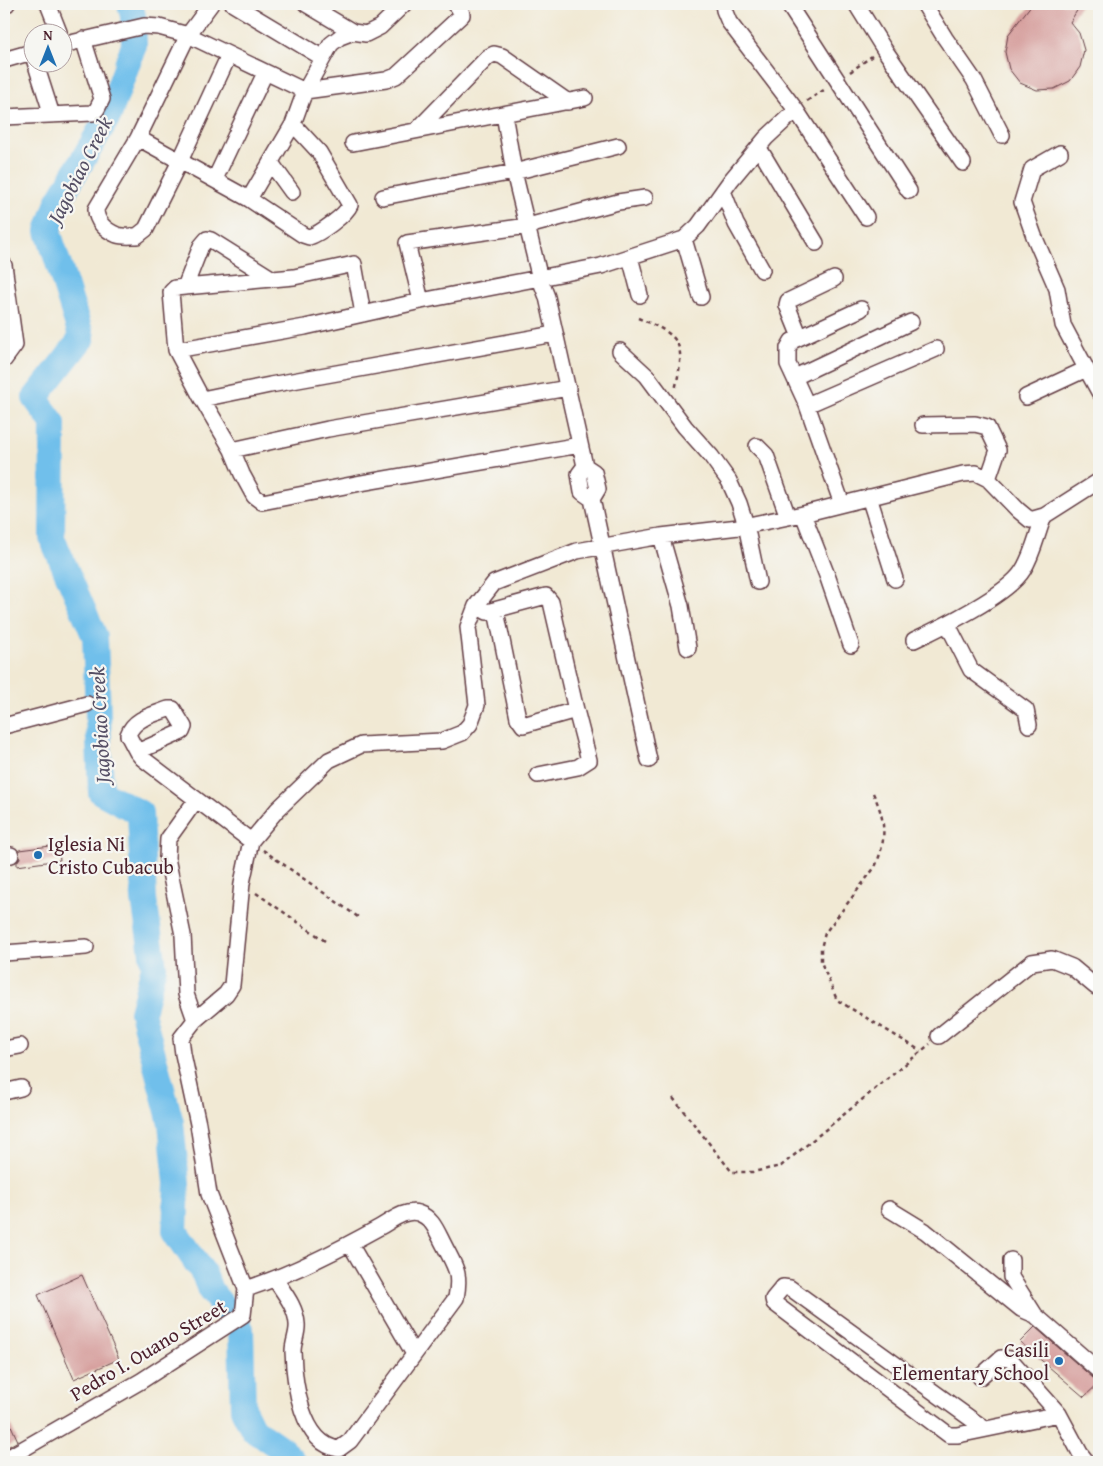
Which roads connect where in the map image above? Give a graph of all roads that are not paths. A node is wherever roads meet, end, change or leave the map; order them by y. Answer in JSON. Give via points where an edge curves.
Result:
{"nodes":[{"id":1,"x":48,"y":4,"type":"edge"},
{"id":2,"x":211,"y":4,"type":"edge"},
{"id":3,"x":233,"y":4,"type":"edge"},
{"id":4,"x":306,"y":4,"type":"edge"},
{"id":5,"x":403,"y":4,"type":"edge"},
{"id":6,"x":454,"y":4,"type":"edge"},
{"id":7,"x":723,"y":4,"type":"edge"},
{"id":8,"x":788,"y":4,"type":"edge"},
{"id":9,"x":856,"y":4,"type":"edge"},
{"id":10,"x":924,"y":4,"type":"edge"},
{"id":11,"x":55,"y":22,"type":"edge"},
{"id":12,"x":353,"y":32,"type":"junction"},
{"id":13,"x":188,"y":36,"type":"junction"},
{"id":14,"x":83,"y":39,"type":"junction"},
{"id":15,"x":72,"y":40,"type":"edge"},
{"id":16,"x":229,"y":56,"type":"junction"},
{"id":17,"x":22,"y":58,"type":"edge"},
{"id":18,"x":323,"y":58,"type":"junction"},
{"id":19,"x":4,"y":60,"type":"edge"},
{"id":20,"x":38,"y":72,"type":"edge"},
{"id":21,"x":265,"y":73,"type":"junction"},
{"id":22,"x":306,"y":91,"type":"junction"},
{"id":23,"x":585,"y":98,"type":"dead end"},
{"id":24,"x":568,"y":102,"type":"junction"},
{"id":25,"x":796,"y":110,"type":"junction"},
{"id":26,"x":504,"y":114,"type":"junction"},
{"id":27,"x":52,"y":115,"type":"junction"},
{"id":28,"x":4,"y":117,"type":"edge"},
{"id":29,"x":294,"y":124,"type":"junction"},
{"id":30,"x":417,"y":130,"type":"junction"},
{"id":31,"x":1002,"y":135,"type":"dead end"},
{"id":32,"x":138,"y":138,"type":"junction"},
{"id":33,"x":353,"y":142,"type":"dead end"},
{"id":34,"x":618,"y":146,"type":"dead end"},
{"id":35,"x":759,"y":148,"type":"junction"},
{"id":36,"x":1060,"y":154,"type":"dead end"},
{"id":37,"x":180,"y":161,"type":"junction"},
{"id":38,"x":271,"y":163,"type":"junction"},
{"id":39,"x":963,"y":163,"type":"dead end"},
{"id":40,"x":514,"y":172,"type":"junction"},
{"id":41,"x":215,"y":179,"type":"junction"},
{"id":42,"x":724,"y":191,"type":"junction"},
{"id":43,"x":909,"y":191,"type":"dead end"},
{"id":44,"x":292,"y":192,"type":"dead end"},
{"id":45,"x":383,"y":197,"type":"dead end"},
{"id":46,"x":645,"y":198,"type":"dead end"},
{"id":47,"x":249,"y":199,"type":"junction"},
{"id":48,"x":866,"y":217,"type":"dead end"},
{"id":49,"x":528,"y":226,"type":"junction"},
{"id":50,"x":684,"y":239,"type":"junction"},
{"id":51,"x":816,"y":243,"type":"dead end"},
{"id":52,"x":630,"y":257,"type":"junction"},
{"id":53,"x":4,"y":265,"type":"edge"},
{"id":54,"x":762,"y":270,"type":"dead end"},
{"id":55,"x":274,"y":279,"type":"junction"},
{"id":56,"x":540,"y":279,"type":"junction"},
{"id":57,"x":834,"y":279,"type":"dead end"},
{"id":58,"x":185,"y":287,"type":"junction"},
{"id":59,"x":640,"y":295,"type":"dead end"},
{"id":60,"x":701,"y":297,"type":"dead end"},
{"id":61,"x":421,"y":301,"type":"junction"},
{"id":62,"x":861,"y":308,"type":"dead end"},
{"id":63,"x":363,"y":314,"type":"junction"},
{"id":64,"x":911,"y":322,"type":"dead end"},
{"id":65,"x":554,"y":334,"type":"junction"},
{"id":66,"x":800,"y":337,"type":"junction"},
{"id":67,"x":936,"y":348,"type":"dead end"},
{"id":68,"x":176,"y":350,"type":"junction"},
{"id":69,"x":620,"y":351,"type":"dead end"},
{"id":70,"x":4,"y":360,"type":"edge"},
{"id":71,"x":1088,"y":372,"type":"junction"},
{"id":72,"x":795,"y":377,"type":"junction"},
{"id":73,"x":568,"y":388,"type":"junction"},
{"id":74,"x":1099,"y":392,"type":"edge"},
{"id":75,"x":1026,"y":396,"type":"dead end"},
{"id":76,"x":202,"y":399,"type":"junction"},
{"id":77,"x":807,"y":405,"type":"junction"},
{"id":78,"x":923,"y":425,"type":"dead end"},
{"id":79,"x":580,"y":445,"type":"junction"},
{"id":80,"x":757,"y":446,"type":"dead end"},
{"id":81,"x":232,"y":450,"type":"junction"},
{"id":82,"x":988,"y":479,"type":"junction"},
{"id":83,"x":1099,"y":483,"type":"edge"},
{"id":84,"x":869,"y":497,"type":"junction"},
{"id":85,"x":842,"y":504,"type":"junction"},
{"id":86,"x":803,"y":514,"type":"junction"},
{"id":87,"x":1044,"y":516,"type":"junction"},
{"id":88,"x":788,"y":517,"type":"junction"},
{"id":89,"x":746,"y":526,"type":"junction"},
{"id":90,"x":661,"y":536,"type":"junction"},
{"id":91,"x":602,"y":547,"type":"junction"},
{"id":92,"x":895,"y":579,"type":"dead end"},
{"id":93,"x":758,"y":582,"type":"dead end"},
{"id":94,"x":476,"y":606,"type":"junction"},
{"id":95,"x":496,"y":611,"type":"junction"},
{"id":96,"x":948,"y":625,"type":"junction"},
{"id":97,"x":914,"y":640,"type":"dead end"},
{"id":98,"x":851,"y":645,"type":"dead end"},
{"id":99,"x":688,"y":648,"type":"dead end"},
{"id":100,"x":87,"y":704,"type":"dead end"},
{"id":101,"x":576,"y":710,"type":"junction"},
{"id":102,"x":1029,"y":725,"type":"dead end"},
{"id":103,"x":4,"y":726,"type":"edge"},
{"id":104,"x":137,"y":752,"type":"dead end"},
{"id":105,"x":649,"y":760,"type":"dead end"},
{"id":106,"x":538,"y":775,"type":"dead end"},
{"id":107,"x":196,"y":800,"type":"junction"},
{"id":108,"x":251,"y":841,"type":"junction"},
{"id":109,"x":86,"y":947,"type":"dead end"},
{"id":110,"x":4,"y":954,"type":"edge"},
{"id":111,"x":1099,"y":987,"type":"edge"},
{"id":112,"x":195,"y":1020,"type":"junction"},
{"id":113,"x":939,"y":1036,"type":"road end"},
{"id":114,"x":20,"y":1046,"type":"dead end"},
{"id":115,"x":4,"y":1050,"type":"edge"},
{"id":116,"x":21,"y":1088,"type":"dead end"},
{"id":117,"x":4,"y":1092,"type":"edge"},
{"id":118,"x":888,"y":1208,"type":"dead end"},
{"id":119,"x":350,"y":1244,"type":"junction"},
{"id":120,"x":1011,"y":1260,"type":"dead end"},
{"id":121,"x":275,"y":1279,"type":"junction"},
{"id":122,"x":246,"y":1289,"type":"junction"},
{"id":123,"x":1035,"y":1315,"type":"junction"},
{"id":124,"x":414,"y":1354,"type":"junction"},
{"id":125,"x":1099,"y":1371,"type":"edge"},
{"id":126,"x":980,"y":1377,"type":"dead end"},
{"id":127,"x":1059,"y":1414,"type":"junction"},
{"id":128,"x":985,"y":1429,"type":"junction"},
{"id":129,"x":4,"y":1460,"type":"edge"},
{"id":130,"x":1087,"y":1462,"type":"edge"}],
"edges":[{"from":1,"to":11,"type":"street"},
{"from":2,"to":13,"type":"street"},
{"from":3,"to":18,"type":"street"},
{"from":4,"to":12,"type":"street"},
{"from":5,"to":12,"type":"street","via":[[380,27],[366,34]]},
{"from":6,"to":22,"type":"street","via":[[462,15],[396,76]]},
{"from":7,"to":25,"type":"street","via":[[729,22]]},
{"from":8,"to":43,"type":"street"},
{"from":9,"to":39,"type":"street"},
{"from":10,"to":31,"type":"street","via":[[974,80]]},
{"from":12,"to":18,"type":"street","via":[[331,44]]},
{"from":13,"to":14,"type":"street","via":[[144,26]]},
{"from":13,"to":16,"type":"street"},
{"from":13,"to":32,"type":"street"},
{"from":14,"to":15,"type":"street"},
{"from":14,"to":27,"type":"street","via":[[102,99],[93,112]]},
{"from":16,"to":21,"type":"street"},
{"from":16,"to":37,"type":"street"},
{"from":17,"to":19,"type":"street"},
{"from":18,"to":22,"type":"street"},
{"from":20,"to":27,"type":"street"},
{"from":21,"to":22,"type":"street"},
{"from":21,"to":41,"type":"street"},
{"from":22,"to":29,"type":"street"},
{"from":23,"to":24,"type":"street"},
{"from":24,"to":26,"type":"street"},
{"from":24,"to":30,"type":"street","via":[[502,56],[494,54]]},
{"from":25,"to":35,"type":"street"},
{"from":25,"to":48,"type":"street"},
{"from":26,"to":30,"type":"street"},
{"from":26,"to":40,"type":"street"},
{"from":27,"to":28,"type":"street"},
{"from":29,"to":38,"type":"street"},
{"from":29,"to":47,"type":"street","via":[[319,152],[349,201],[347,211],[308,237]]},
{"from":30,"to":33,"type":"street"},
{"from":32,"to":37,"type":"street"},
{"from":32,"to":37,"type":"street","via":[[96,209],[96,218],[118,235],[137,236],[146,229]]},
{"from":34,"to":40,"type":"street"},
{"from":35,"to":42,"type":"street"},
{"from":35,"to":51,"type":"street"},
{"from":36,"to":71,"type":"street","via":[[1032,169],[1022,202],[1057,289],[1063,325]]},
{"from":37,"to":41,"type":"street"},
{"from":38,"to":44,"type":"street"},
{"from":38,"to":47,"type":"street"},
{"from":40,"to":45,"type":"street"},
{"from":40,"to":49,"type":"street"},
{"from":41,"to":47,"type":"street"},
{"from":42,"to":50,"type":"street"},
{"from":42,"to":54,"type":"street","via":[[736,224]]},
{"from":46,"to":49,"type":"street"},
{"from":49,"to":56,"type":"street"},
{"from":49,"to":61,"type":"street","via":[[408,243]]},
{"from":50,"to":52,"type":"street"},
{"from":50,"to":60,"type":"street"},
{"from":52,"to":56,"type":"street"},
{"from":52,"to":59,"type":"street"},
{"from":53,"to":70,"type":"street","via":[[15,345]]},
{"from":55,"to":58,"type":"street"},
{"from":55,"to":58,"type":"street","via":[[207,239],[201,246]]},
{"from":55,"to":63,"type":"street","via":[[354,264]]},
{"from":56,"to":61,"type":"street"},
{"from":56,"to":65,"type":"street"},
{"from":57,"to":66,"type":"street","via":[[788,301]]},
{"from":58,"to":68,"type":"street","via":[[175,288],[170,297]]},
{"from":61,"to":63,"type":"street"},
{"from":62,"to":66,"type":"street"},
{"from":63,"to":68,"type":"street"},
{"from":64,"to":72,"type":"street"},
{"from":65,"to":73,"type":"street"},
{"from":65,"to":76,"type":"street"},
{"from":66,"to":72,"type":"street","via":[[788,348],[788,364]]},
{"from":67,"to":77,"type":"street"},
{"from":68,"to":76,"type":"street"},
{"from":69,"to":89,"type":"street","via":[[647,376],[729,482]]},
{"from":71,"to":74,"type":"street"},
{"from":71,"to":75,"type":"street","via":[[1082,371]]},
{"from":72,"to":77,"type":"street"},
{"from":73,"to":79,"type":"street"},
{"from":73,"to":81,"type":"street","via":[[328,429]]},
{"from":76,"to":81,"type":"street"},
{"from":77,"to":85,"type":"street"},
{"from":78,"to":82,"type":"street","via":[[975,424],[986,427],[998,450]]},
{"from":79,"to":81,"type":"street","via":[[262,502],[254,496]]},
{"from":79,"to":91,"type":"street","via":[[585,466],[594,472],[598,489],[592,499]]},
{"from":80,"to":88,"type":"street","via":[[766,455]]},
{"from":82,"to":84,"type":"street","via":[[976,473],[963,474]]},
{"from":82,"to":87,"type":"street","via":[[1030,520]]},
{"from":83,"to":87,"type":"street"},
{"from":84,"to":85,"type":"street"},
{"from":84,"to":92,"type":"street"},
{"from":85,"to":86,"type":"street"},
{"from":86,"to":88,"type":"street"},
{"from":86,"to":98,"type":"street"},
{"from":87,"to":96,"type":"street","via":[[1028,562],[1019,576]]},
{"from":88,"to":89,"type":"street"},
{"from":89,"to":90,"type":"street"},
{"from":89,"to":93,"type":"street"},
{"from":90,"to":91,"type":"street"},
{"from":90,"to":99,"type":"street","via":[[681,606]]},
{"from":91,"to":94,"type":"street","via":[[577,551],[494,582]]},
{"from":91,"to":105,"type":"street"},
{"from":94,"to":95,"type":"street","via":[[487,612]]},
{"from":94,"to":108,"type":"street","via":[[468,627],[477,705],[470,724],[462,733],[442,741],[361,744],[329,760],[277,810]]},
{"from":95,"to":101,"type":"street","via":[[546,596],[551,602]]},
{"from":95,"to":101,"type":"street","via":[[518,718],[523,725]]},
{"from":96,"to":97,"type":"street"},
{"from":96,"to":102,"type":"street","via":[[972,670],[1026,710]]},
{"from":100,"to":103,"type":"street"},
{"from":101,"to":106,"type":"street","via":[[589,760],[578,767]]},
{"from":104,"to":107,"type":"street"},
{"from":107,"to":108,"type":"street"},
{"from":107,"to":112,"type":"street","via":[[168,839],[166,858],[183,935],[186,994]]},
{"from":108,"to":112,"type":"street","name":"Pedro I. Ouano Street","via":[[242,883],[232,984],[226,994]]},
{"from":109,"to":110,"type":"street"},
{"from":111,"to":113,"type":"street","via":[[1072,967],[1052,959],[1032,962]]},
{"from":112,"to":122,"type":"street","name":"Pedro I. Ouano Street","via":[[181,1038],[209,1194]]},
{"from":114,"to":115,"type":"street"},
{"from":116,"to":117,"type":"street"},
{"from":118,"to":123,"type":"street","via":[[925,1231],[1021,1309]]},
{"from":119,"to":121,"type":"street"},
{"from":119,"to":124,"type":"street"},
{"from":119,"to":124,"type":"street","via":[[406,1213],[418,1213],[430,1220],[457,1270],[459,1281],[456,1298]]},
{"from":120,"to":123,"type":"street","via":[[1012,1277]]},
{"from":121,"to":122,"type":"street"},
{"from":121,"to":124,"type":"street","via":[[290,1302],[297,1324],[293,1349],[302,1411],[316,1437],[330,1448],[339,1449],[350,1441]]},
{"from":122,"to":129,"type":"street","name":"Pedro I. Ouano Street","via":[[243,1315],[229,1325],[141,1381]]},
{"from":123,"to":125,"type":"street"},
{"from":126,"to":127,"type":"street","via":[[1001,1358],[1010,1359]]},
{"from":127,"to":128,"type":"street"},
{"from":127,"to":130,"type":"street"},
{"from":128,"to":128,"type":"street","via":[[949,1434],[774,1303],[773,1299],[783,1287],[790,1288]]}]}
